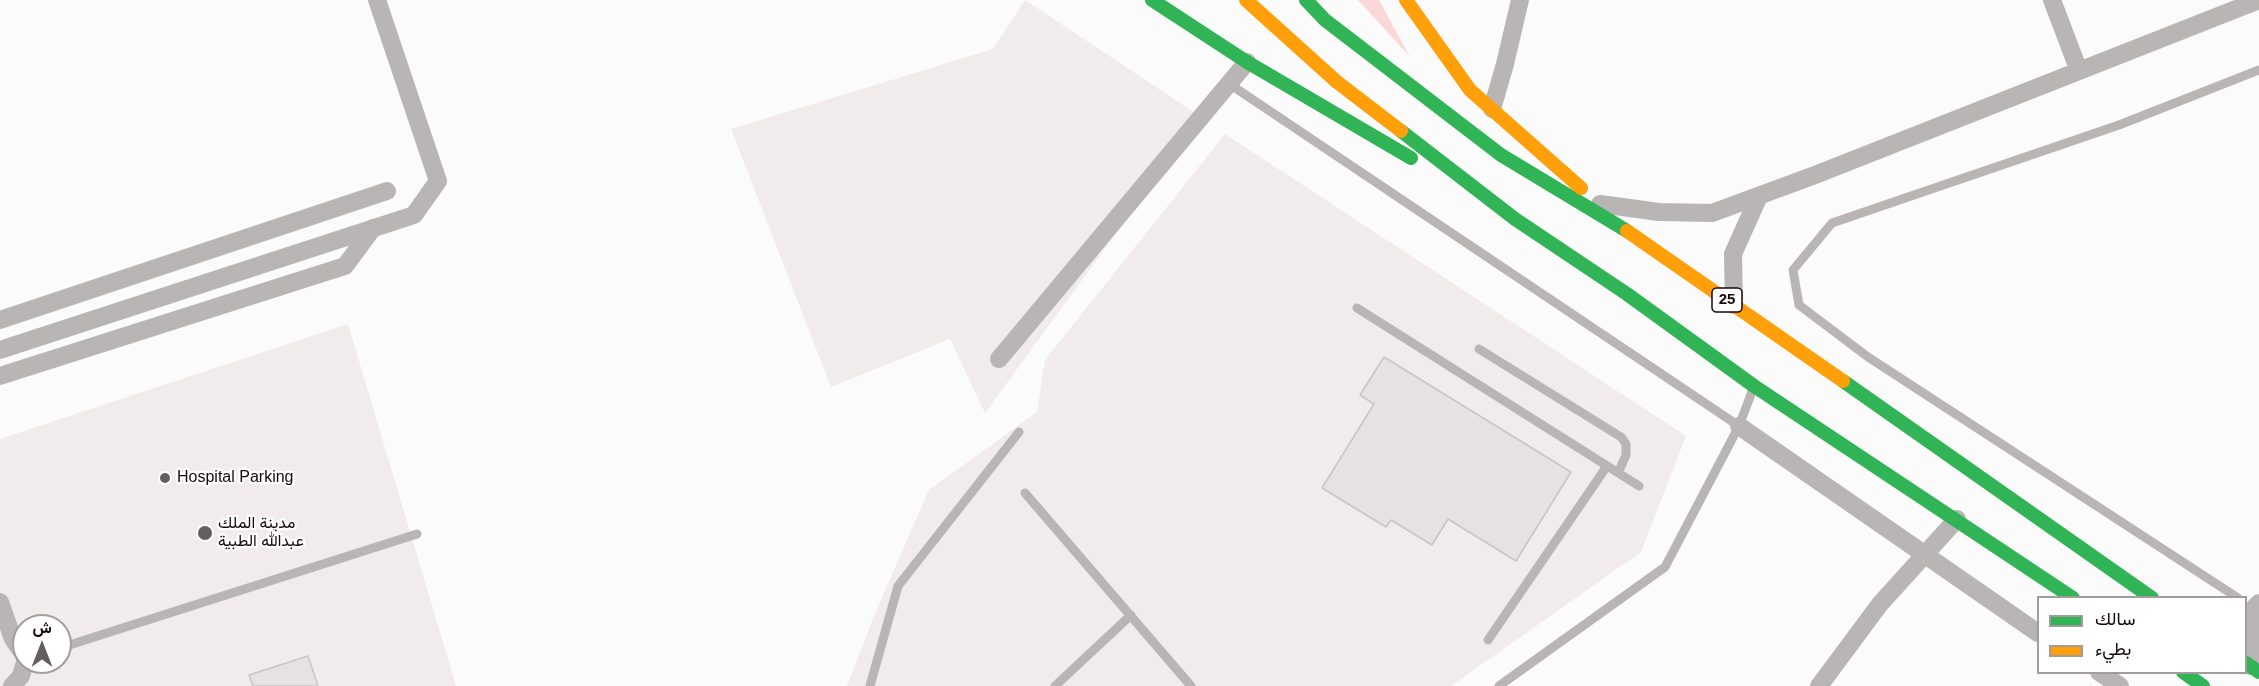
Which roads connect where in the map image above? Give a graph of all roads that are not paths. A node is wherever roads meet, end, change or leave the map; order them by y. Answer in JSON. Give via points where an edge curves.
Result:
{"nodes":[{"id":1,"x":377,"y":0,"type":"edge"},
{"id":2,"x":1152,"y":0,"type":"edge"},
{"id":3,"x":1246,"y":0,"type":"edge"},
{"id":4,"x":1306,"y":0,"type":"edge"},
{"id":5,"x":1406,"y":0,"type":"edge"},
{"id":6,"x":1520,"y":0,"type":"edge"},
{"id":7,"x":2052,"y":0,"type":"edge"},
{"id":8,"x":2259,"y":0,"type":"edge"},
{"id":9,"x":1246,"y":62,"type":"junction"},
{"id":10,"x":2259,"y":70,"type":"edge"},
{"id":11,"x":2079,"y":71,"type":"junction"},
{"id":12,"x":1228,"y":83,"type":"junction"},
{"id":13,"x":1492,"y":109,"type":"junction"},
{"id":14,"x":387,"y":191,"type":"dead end"},
{"id":15,"x":1759,"y":196,"type":"junction"},
{"id":16,"x":1600,"y":204,"type":"junction"},
{"id":17,"x":1515,"y":219,"type":"junction"},
{"id":18,"x":373,"y":228,"type":"junction"},
{"id":19,"x":1634,"y":235,"type":"junction"},
{"id":20,"x":1734,"y":305,"type":"junction"},
{"id":21,"x":1357,"y":308,"type":"dead end"},
{"id":22,"x":0,"y":320,"type":"edge"},
{"id":23,"x":1479,"y":349,"type":"dead end"},
{"id":24,"x":0,"y":350,"type":"edge"},
{"id":25,"x":999,"y":359,"type":"dead end"},
{"id":26,"x":0,"y":376,"type":"edge"},
{"id":27,"x":1754,"y":386,"type":"junction"},
{"id":28,"x":1739,"y":426,"type":"junction"},
{"id":29,"x":1019,"y":432,"type":"dead end"},
{"id":30,"x":1607,"y":466,"type":"junction"},
{"id":31,"x":1618,"y":473,"type":"junction"},
{"id":32,"x":1639,"y":486,"type":"dead end"},
{"id":33,"x":1025,"y":493,"type":"dead end"},
{"id":34,"x":1958,"y":519,"type":"junction"},
{"id":35,"x":417,"y":534,"type":"dead end"},
{"id":36,"x":1924,"y":555,"type":"junction"},
{"id":37,"x":2072,"y":596,"type":"edge"},
{"id":38,"x":2151,"y":596,"type":"edge"},
{"id":39,"x":2236,"y":596,"type":"edge"},
{"id":40,"x":0,"y":602,"type":"edge"},
{"id":41,"x":2254,"y":606,"type":"edge"},
{"id":42,"x":1131,"y":615,"type":"junction"},
{"id":43,"x":2037,"y":632,"type":"edge"},
{"id":44,"x":12,"y":636,"type":"edge"},
{"id":45,"x":1488,"y":640,"type":"dead end"},
{"id":46,"x":72,"y":644,"type":"edge"},
{"id":47,"x":2251,"y":667,"type":"edge"},
{"id":48,"x":22,"y":674,"type":"edge"},
{"id":49,"x":2101,"y":674,"type":"edge"},
{"id":50,"x":2186,"y":674,"type":"edge"},
{"id":51,"x":12,"y":686,"type":"edge"},
{"id":52,"x":870,"y":686,"type":"edge"},
{"id":53,"x":1055,"y":686,"type":"edge"},
{"id":54,"x":1191,"y":686,"type":"edge"},
{"id":55,"x":1499,"y":686,"type":"edge"},
{"id":56,"x":1819,"y":686,"type":"edge"},
{"id":57,"x":2120,"y":686,"type":"edge"},
{"id":58,"x":2203,"y":686,"type":"edge"}],
"edges":[{"from":1,"to":18,"type":"street","via":[[438,181],[414,215]]},
{"from":2,"to":9,"type":"main road"},
{"from":3,"to":17,"type":"main road","via":[[1337,82]]},
{"from":4,"to":19,"type":"main road","number":"25","via":[[1325,20],[1501,155]]},
{"from":5,"to":13,"type":"main road","via":[[1470,90]]},
{"from":6,"to":13,"type":"street"},
{"from":7,"to":11,"type":"street"},
{"from":8,"to":11,"type":"street"},
{"from":9,"to":12,"type":"street"},
{"from":9,"to":17,"type":"main road"},
{"from":10,"to":39,"type":"lane","via":[[2119,125],[1832,223],[1793,270],[1799,305],[1851,344]]},
{"from":11,"to":15,"type":"street"},
{"from":12,"to":25,"type":"street"},
{"from":12,"to":28,"type":"lane"},
{"from":13,"to":16,"type":"main road"},
{"from":14,"to":22,"type":"street"},
{"from":15,"to":16,"type":"street","via":[[1712,213],[1659,212]]},
{"from":15,"to":20,"type":"street","via":[[1733,254]]},
{"from":16,"to":19,"type":"main road"},
{"from":17,"to":27,"type":"main road"},
{"from":18,"to":24,"type":"street"},
{"from":18,"to":26,"type":"street","via":[[345,266]]},
{"from":19,"to":20,"type":"main road","number":"25"},
{"from":20,"to":38,"type":"main road","number":"25"},
{"from":21,"to":30,"type":"lane"},
{"from":23,"to":31,"type":"lane","via":[[1621,437],[1626,455]]},
{"from":27,"to":28,"type":"lane"},
{"from":27,"to":34,"type":"main road"},
{"from":28,"to":36,"type":"street"},
{"from":28,"to":55,"type":"lane","via":[[1665,567]]},
{"from":29,"to":52,"type":"lane","via":[[898,586]]},
{"from":30,"to":31,"type":"lane"},
{"from":30,"to":45,"type":"lane"},
{"from":31,"to":32,"type":"lane"},
{"from":33,"to":42,"type":"lane"},
{"from":34,"to":36,"type":"street"},
{"from":34,"to":37,"type":"main road"},
{"from":35,"to":46,"type":"lane"},
{"from":36,"to":43,"type":"street"},
{"from":36,"to":56,"type":"street","via":[[1880,604]]},
{"from":40,"to":44,"type":"street"},
{"from":41,"to":47,"type":"street"},
{"from":42,"to":53,"type":"lane"},
{"from":42,"to":54,"type":"lane"},
{"from":48,"to":51,"type":"street"},
{"from":49,"to":57,"type":"street"},
{"from":50,"to":58,"type":"main road"}]}
